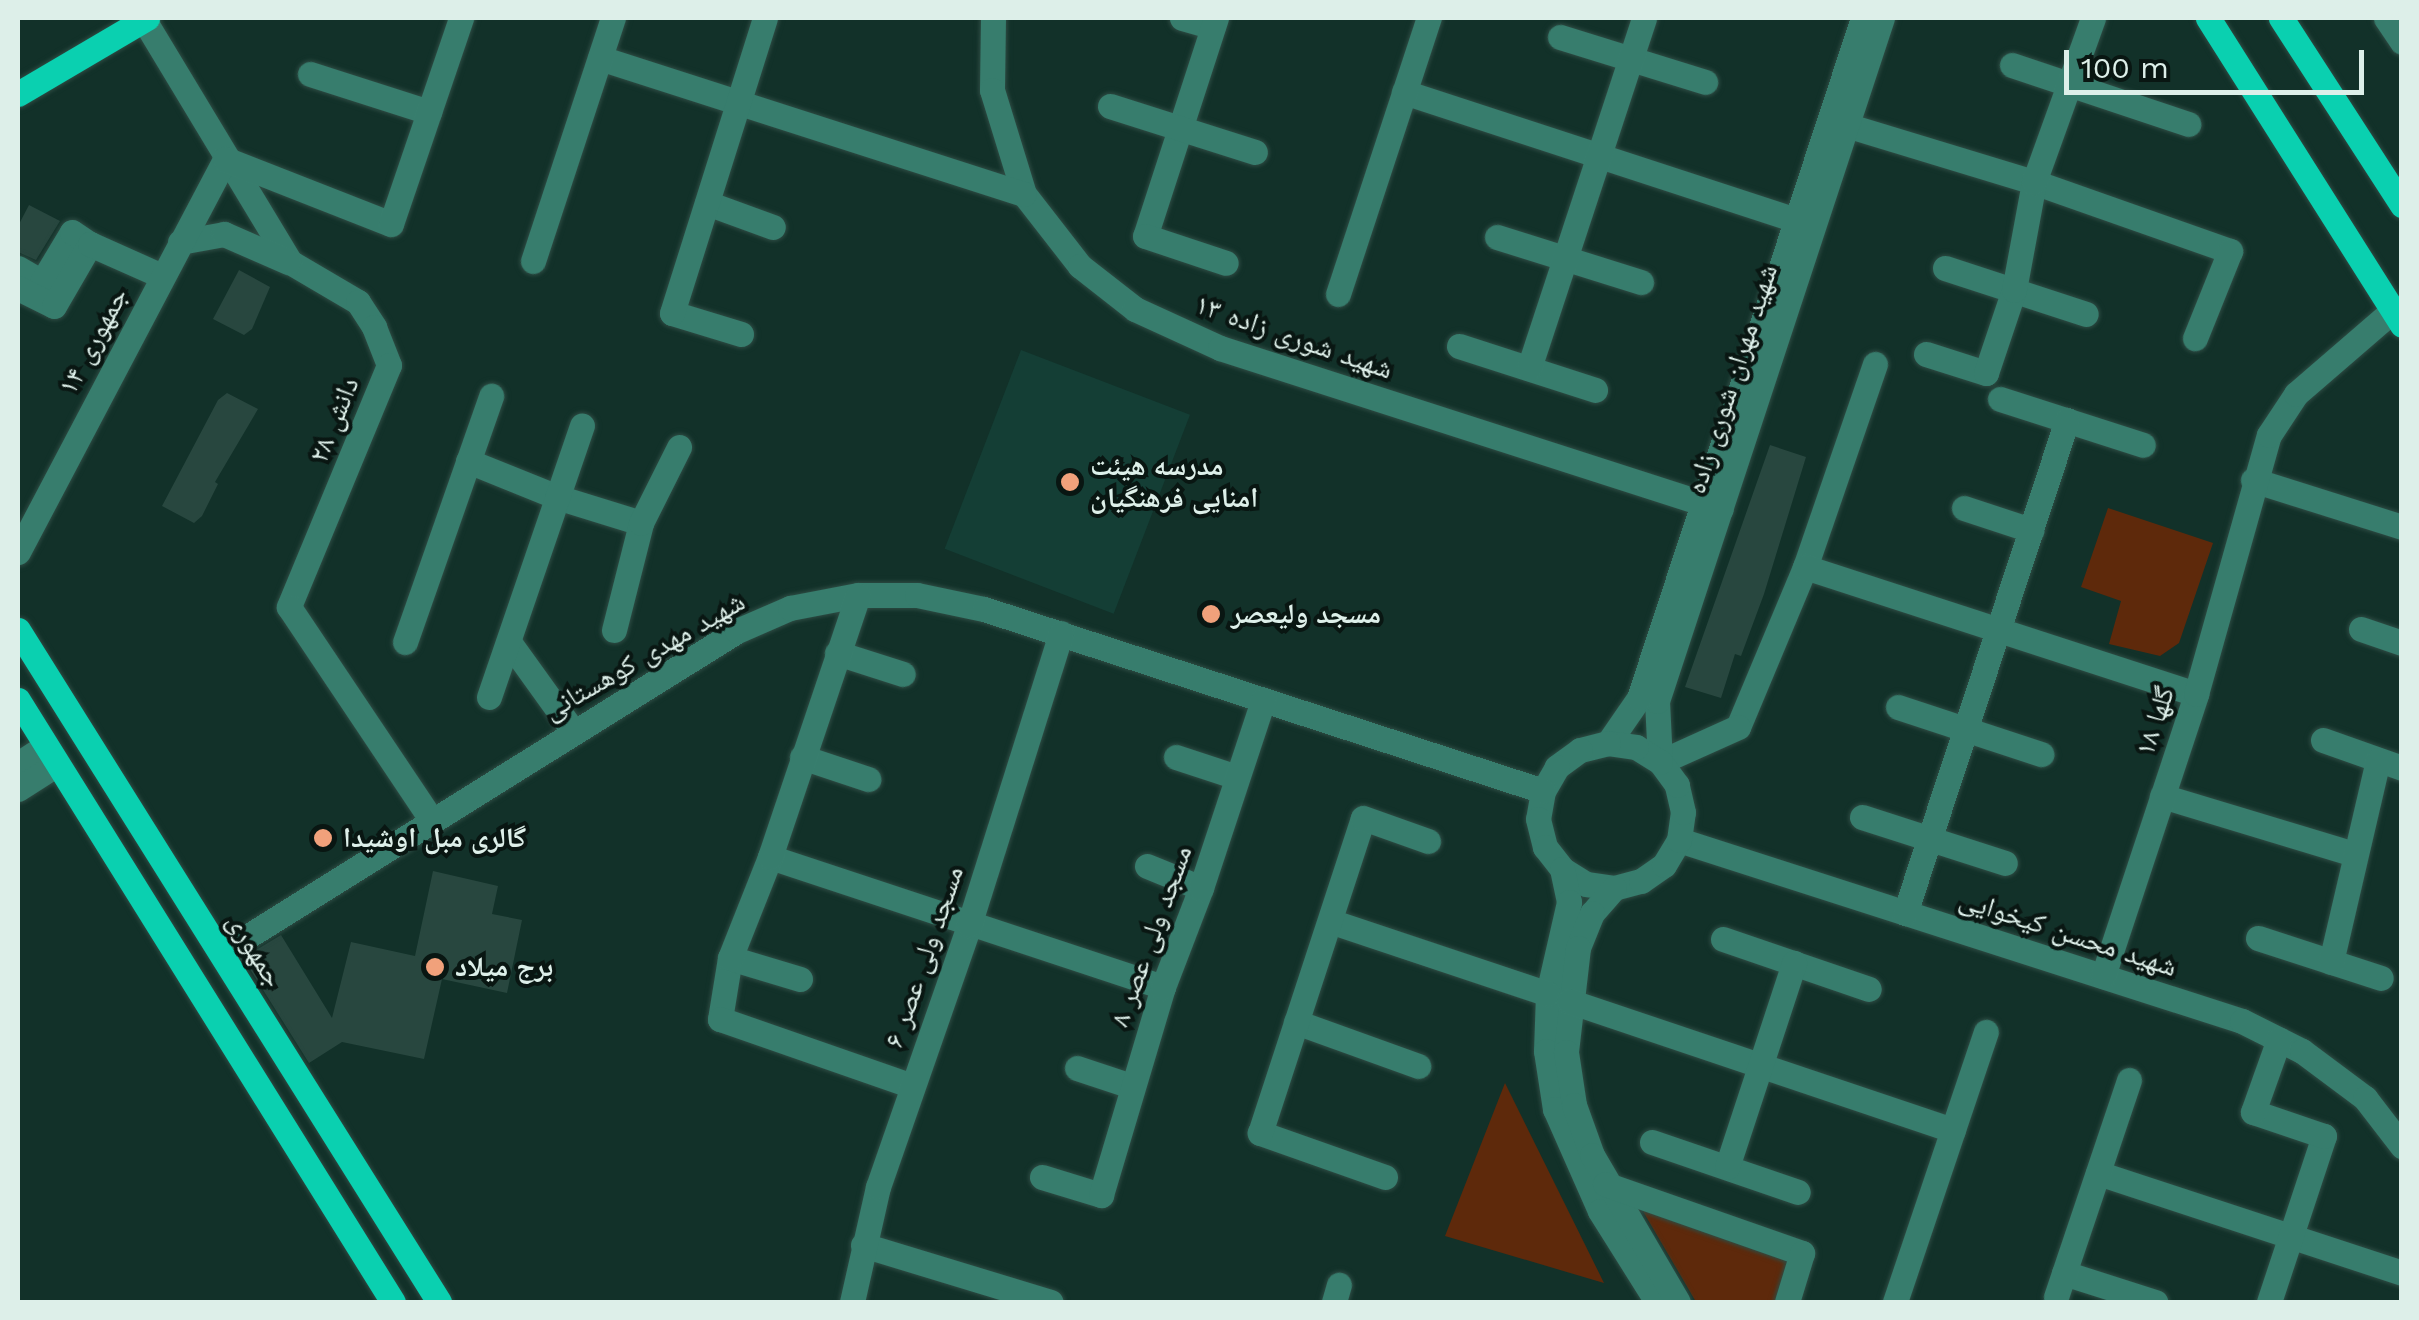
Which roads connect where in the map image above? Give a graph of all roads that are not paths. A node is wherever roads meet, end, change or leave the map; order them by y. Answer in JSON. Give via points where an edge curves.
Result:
{"nodes":[{"id":1,"x":146,"y":18,"type":"edge"},
{"id":2,"x":461,"y":18,"type":"edge"},
{"id":3,"x":613,"y":18,"type":"edge"},
{"id":4,"x":765,"y":18,"type":"edge"},
{"id":5,"x":994,"y":18,"type":"edge"},
{"id":6,"x":1182,"y":18,"type":"edge"},
{"id":7,"x":1429,"y":18,"type":"edge"},
{"id":8,"x":1644,"y":18,"type":"edge"},
{"id":9,"x":1863,"y":18,"type":"edge"},
{"id":10,"x":1882,"y":18,"type":"edge"},
{"id":11,"x":2093,"y":18,"type":"edge"},
{"id":12,"x":2208,"y":18,"type":"edge"},
{"id":13,"x":2281,"y":18,"type":"edge"},
{"id":14,"x":2386,"y":18,"type":"edge"},
{"id":15,"x":1214,"y":22,"type":"edge"},
{"id":16,"x":1560,"y":37,"type":"dead end"},
{"id":17,"x":2401,"y":42,"type":"edge"},
{"id":18,"x":600,"y":58,"type":"junction"},
{"id":19,"x":1631,"y":59,"type":"junction"},
{"id":20,"x":2012,"y":65,"type":"dead end"},
{"id":21,"x":310,"y":74,"type":"dead end"},
{"id":22,"x":1705,"y":82,"type":"dead end"},
{"id":23,"x":2067,"y":85,"type":"junction"},
{"id":24,"x":1404,"y":92,"type":"junction"},
{"id":25,"x":18,"y":94,"type":"edge"},
{"id":26,"x":739,"y":102,"type":"junction"},
{"id":27,"x":1110,"y":106,"type":"dead end"},
{"id":28,"x":429,"y":112,"type":"junction"},
{"id":29,"x":2188,"y":124,"type":"dead end"},
{"id":30,"x":1846,"y":125,"type":"junction"},
{"id":31,"x":1180,"y":128,"type":"junction"},
{"id":32,"x":1254,"y":152,"type":"dead end"},
{"id":33,"x":1599,"y":156,"type":"junction"},
{"id":34,"x":224,"y":159,"type":"junction"},
{"id":35,"x":2034,"y":182,"type":"junction"},
{"id":36,"x":1024,"y":194,"type":"junction"},
{"id":37,"x":707,"y":203,"type":"junction"},
{"id":38,"x":2402,"y":204,"type":"edge"},
{"id":39,"x":1805,"y":224,"type":"junction"},
{"id":40,"x":773,"y":227,"type":"dead end"},
{"id":41,"x":1497,"y":237,"type":"dead end"},
{"id":42,"x":180,"y":242,"type":"junction"},
{"id":43,"x":90,"y":244,"type":"junction"},
{"id":44,"x":1565,"y":258,"type":"junction"},
{"id":45,"x":532,"y":260,"type":"dead end"},
{"id":46,"x":290,"y":262,"type":"junction"},
{"id":47,"x":1226,"y":263,"type":"dead end"},
{"id":48,"x":18,"y":268,"type":"edge"},
{"id":49,"x":1945,"y":268,"type":"dead end"},
{"id":50,"x":162,"y":276,"type":"junction"},
{"id":51,"x":1641,"y":282,"type":"dead end"},
{"id":52,"x":18,"y":288,"type":"edge"},
{"id":53,"x":2014,"y":290,"type":"junction"},
{"id":54,"x":1338,"y":294,"type":"dead end"},
{"id":55,"x":2086,"y":314,"type":"dead end"},
{"id":56,"x":2397,"y":318,"type":"edge"},
{"id":57,"x":741,"y":334,"type":"dead end"},
{"id":58,"x":2195,"y":338,"type":"dead end"},
{"id":59,"x":1459,"y":346,"type":"dead end"},
{"id":60,"x":1926,"y":354,"type":"dead end"},
{"id":61,"x":1875,"y":364,"type":"dead end"},
{"id":62,"x":1529,"y":368,"type":"junction"},
{"id":63,"x":1595,"y":390,"type":"dead end"},
{"id":64,"x":491,"y":396,"type":"dead end"},
{"id":65,"x":2000,"y":398,"type":"dead end"},
{"id":66,"x":2067,"y":420,"type":"junction"},
{"id":67,"x":582,"y":426,"type":"dead end"},
{"id":68,"x":2143,"y":445,"type":"dead end"},
{"id":69,"x":679,"y":447,"type":"dead end"},
{"id":70,"x":468,"y":461,"type":"junction"},
{"id":71,"x":2253,"y":480,"type":"junction"},
{"id":72,"x":557,"y":497,"type":"junction"},
{"id":73,"x":1712,"y":506,"type":"junction"},
{"id":74,"x":1964,"y":508,"type":"dead end"},
{"id":75,"x":641,"y":523,"type":"junction"},
{"id":76,"x":2402,"y":527,"type":"edge"},
{"id":77,"x":2031,"y":530,"type":"junction"},
{"id":78,"x":18,"y":552,"type":"edge"},
{"id":79,"x":1805,"y":566,"type":"junction"},
{"id":80,"x":858,"y":595,"type":"junction"},
{"id":81,"x":18,"y":630,"type":"edge"},
{"id":82,"x":614,"y":630,"type":"dead end"},
{"id":83,"x":1998,"y":630,"type":"junction"},
{"id":84,"x":2361,"y":630,"type":"dead end"},
{"id":85,"x":1061,"y":633,"type":"junction"},
{"id":86,"x":405,"y":642,"type":"dead end"},
{"id":87,"x":509,"y":642,"type":"junction"},
{"id":88,"x":2402,"y":643,"type":"edge"},
{"id":89,"x":837,"y":653,"type":"junction"},
{"id":90,"x":904,"y":674,"type":"dead end"},
{"id":91,"x":2196,"y":694,"type":"junction"},
{"id":92,"x":489,"y":697,"type":"dead end"},
{"id":93,"x":18,"y":700,"type":"edge"},
{"id":94,"x":1263,"y":700,"type":"junction"},
{"id":95,"x":1898,"y":707,"type":"dead end"},
{"id":96,"x":1966,"y":729,"type":"junction"},
{"id":97,"x":573,"y":732,"type":"junction"},
{"id":98,"x":2323,"y":740,"type":"dead end"},
{"id":99,"x":1608,"y":744,"type":"junction"},
{"id":100,"x":2041,"y":754,"type":"dead end"},
{"id":101,"x":52,"y":755,"type":"junction"},
{"id":102,"x":802,"y":757,"type":"junction"},
{"id":103,"x":1176,"y":757,"type":"dead end"},
{"id":104,"x":1660,"y":762,"type":"junction"},
{"id":105,"x":18,"y":764,"type":"edge"},
{"id":106,"x":2390,"y":764,"type":"edge"},
{"id":107,"x":1238,"y":778,"type":"junction"},
{"id":108,"x":868,"y":779,"type":"dead end"},
{"id":109,"x":18,"y":789,"type":"edge"},
{"id":110,"x":1543,"y":791,"type":"junction"},
{"id":111,"x":2162,"y":796,"type":"junction"},
{"id":112,"x":1862,"y":816,"type":"dead end"},
{"id":113,"x":431,"y":819,"type":"junction"},
{"id":114,"x":1930,"y":838,"type":"junction"},
{"id":115,"x":1679,"y":840,"type":"junction"},
{"id":116,"x":1428,"y":841,"type":"dead end"},
{"id":117,"x":2354,"y":854,"type":"junction"},
{"id":118,"x":770,"y":858,"type":"junction"},
{"id":119,"x":2005,"y":863,"type":"dead end"},
{"id":120,"x":1147,"y":866,"type":"dead end"},
{"id":121,"x":1562,"y":869,"type":"junction"},
{"id":122,"x":1201,"y":888,"type":"junction"},
{"id":123,"x":1614,"y":888,"type":"junction"},
{"id":124,"x":1905,"y":913,"type":"junction"},
{"id":125,"x":1330,"y":922,"type":"junction"},
{"id":126,"x":969,"y":925,"type":"junction"},
{"id":127,"x":2258,"y":938,"type":"dead end"},
{"id":128,"x":1723,"y":939,"type":"dead end"},
{"id":129,"x":221,"y":952,"type":"junction"},
{"id":130,"x":730,"y":958,"type":"junction"},
{"id":131,"x":2331,"y":962,"type":"junction"},
{"id":132,"x":1794,"y":964,"type":"junction"},
{"id":133,"x":188,"y":974,"type":"junction"},
{"id":134,"x":2103,"y":976,"type":"junction"},
{"id":135,"x":2381,"y":978,"type":"dead end"},
{"id":136,"x":800,"y":979,"type":"dead end"},
{"id":137,"x":1163,"y":988,"type":"junction"},
{"id":138,"x":1869,"y":990,"type":"dead end"},
{"id":139,"x":1558,"y":997,"type":"junction"},
{"id":140,"x":1296,"y":1022,"type":"junction"},
{"id":141,"x":1986,"y":1032,"type":"dead end"},
{"id":142,"x":2280,"y":1040,"type":"junction"},
{"id":143,"x":1760,"y":1065,"type":"junction"},
{"id":144,"x":1418,"y":1066,"type":"dead end"},
{"id":145,"x":1077,"y":1068,"type":"dead end"},
{"id":146,"x":2130,"y":1080,"type":"dead end"},
{"id":147,"x":912,"y":1086,"type":"junction"},
{"id":148,"x":1131,"y":1086,"type":"junction"},
{"id":149,"x":1953,"y":1130,"type":"junction"},
{"id":150,"x":1652,"y":1142,"type":"dead end"},
{"id":151,"x":2402,"y":1146,"type":"edge"},
{"id":152,"x":1727,"y":1168,"type":"junction"},
{"id":153,"x":2098,"y":1172,"type":"junction"},
{"id":154,"x":1042,"y":1177,"type":"dead end"},
{"id":155,"x":1385,"y":1177,"type":"dead end"},
{"id":156,"x":1606,"y":1184,"type":"junction"},
{"id":157,"x":1798,"y":1192,"type":"dead end"},
{"id":158,"x":2290,"y":1236,"type":"junction"},
{"id":159,"x":863,"y":1245,"type":"junction"},
{"id":160,"x":2402,"y":1273,"type":"edge"},
{"id":161,"x":393,"y":1302,"type":"edge"},
{"id":162,"x":439,"y":1302,"type":"edge"},
{"id":163,"x":852,"y":1302,"type":"edge"},
{"id":164,"x":1052,"y":1302,"type":"edge"},
{"id":165,"x":1657,"y":1302,"type":"edge"},
{"id":166,"x":1678,"y":1302,"type":"edge"},
{"id":167,"x":1786,"y":1302,"type":"edge"},
{"id":168,"x":1896,"y":1302,"type":"edge"},
{"id":169,"x":2154,"y":1302,"type":"edge"},
{"id":170,"x":2268,"y":1302,"type":"edge"}],
"edges":[{"from":1,"to":25,"type":"main road"},
{"from":1,"to":34,"type":"street","name":"دانش ۲۸"},
{"from":2,"to":28,"type":"street"},
{"from":3,"to":18,"type":"street"},
{"from":4,"to":26,"type":"street"},
{"from":5,"to":36,"type":"street","name":"شهید شوری زاده ۱۳","via":[[992,90]]},
{"from":6,"to":15,"type":"street"},
{"from":7,"to":24,"type":"street"},
{"from":8,"to":19,"type":"street"},
{"from":9,"to":39,"type":"street","name":"شهید مهران شوری زاده"},
{"from":10,"to":30,"type":"street","name":"شهید مهران شوری زاده"},
{"from":11,"to":23,"type":"street"},
{"from":12,"to":56,"type":"main road"},
{"from":13,"to":38,"type":"main road"},
{"from":14,"to":17,"type":"street"},
{"from":15,"to":31,"type":"street"},
{"from":16,"to":19,"type":"street"},
{"from":18,"to":26,"type":"street"},
{"from":18,"to":45,"type":"street"},
{"from":19,"to":22,"type":"street"},
{"from":19,"to":33,"type":"street"},
{"from":20,"to":23,"type":"street"},
{"from":21,"to":28,"type":"street"},
{"from":23,"to":29,"type":"street"},
{"from":23,"to":35,"type":"street"},
{"from":24,"to":33,"type":"street"},
{"from":24,"to":54,"type":"street"},
{"from":26,"to":36,"type":"street"},
{"from":26,"to":37,"type":"street"},
{"from":27,"to":31,"type":"street"},
{"from":28,"to":34,"type":"street","via":[[391,224]]},
{"from":30,"to":35,"type":"street"},
{"from":30,"to":39,"type":"street","name":"شهید مهران شوری زاده"},
{"from":31,"to":32,"type":"street"},
{"from":31,"to":47,"type":"street","via":[[1144,236]]},
{"from":33,"to":39,"type":"street"},
{"from":33,"to":44,"type":"street"},
{"from":34,"to":42,"type":"street","name":"جمهوری ۱۴"},
{"from":34,"to":46,"type":"street","name":"دانش ۲۸"},
{"from":35,"to":53,"type":"street"},
{"from":35,"to":58,"type":"street","via":[[2230,251]]},
{"from":36,"to":73,"type":"street","name":"شهید شوری زاده ۱۳","via":[[1080,266],[1135,308],[1220,348]]},
{"from":37,"to":40,"type":"street"},
{"from":37,"to":57,"type":"street","via":[[672,313]]},
{"from":39,"to":73,"type":"street","name":"شهید مهران شوری زاده"},
{"from":41,"to":44,"type":"street"},
{"from":42,"to":46,"type":"street","via":[[224,234]]},
{"from":42,"to":50,"type":"street","name":"جمهوری ۱۴"},
{"from":43,"to":48,"type":"street","via":[[72,232],[42,282]]},
{"from":43,"to":50,"type":"street"},
{"from":43,"to":52,"type":"street","via":[[54,306]]},
{"from":44,"to":51,"type":"street"},
{"from":44,"to":62,"type":"street"},
{"from":46,"to":113,"type":"street","name":"دانش ۲۸","via":[[358,302],[388,365],[290,606]]},
{"from":49,"to":53,"type":"street"},
{"from":50,"to":78,"type":"street","name":"جمهوری ۱۴"},
{"from":53,"to":55,"type":"street"},
{"from":53,"to":60,"type":"street","via":[[1986,373]]},
{"from":56,"to":71,"type":"street","name":"گلها ۱۸","via":[[2296,394],[2269,435]]},
{"from":59,"to":62,"type":"street"},
{"from":61,"to":79,"type":"street"},
{"from":62,"to":63,"type":"street"},
{"from":64,"to":70,"type":"street"},
{"from":65,"to":66,"type":"street"},
{"from":66,"to":68,"type":"street"},
{"from":66,"to":77,"type":"street"},
{"from":67,"to":72,"type":"street"},
{"from":69,"to":75,"type":"street"},
{"from":70,"to":72,"type":"street"},
{"from":70,"to":86,"type":"street"},
{"from":71,"to":76,"type":"street"},
{"from":71,"to":91,"type":"street","name":"گلها ۱۸"},
{"from":72,"to":75,"type":"street"},
{"from":72,"to":87,"type":"street"},
{"from":73,"to":99,"type":"street","name":"شهید مهران شوری زاده","via":[[1639,698]]},
{"from":73,"to":104,"type":"street","name":"شهید مهران شوری زاده","via":[[1658,701]]},
{"from":74,"to":77,"type":"street"},
{"from":75,"to":82,"type":"street"},
{"from":77,"to":83,"type":"street"},
{"from":79,"to":83,"type":"street"},
{"from":79,"to":104,"type":"street","via":[[1738,727]]},
{"from":80,"to":85,"type":"street","name":"شهید مهدی کوهستانی","via":[[917,595]]},
{"from":80,"to":89,"type":"street"},
{"from":80,"to":97,"type":"street","name":"شهید مهدی کوهستانی","via":[[790,608],[737,631]]},
{"from":81,"to":129,"type":"main road","name":"جمهوری"},
{"from":83,"to":91,"type":"street"},
{"from":83,"to":96,"type":"street"},
{"from":84,"to":88,"type":"street"},
{"from":85,"to":94,"type":"street","name":"شهید مهدی کوهستانی"},
{"from":85,"to":126,"type":"street","name":"مسجد ولی عصر ۶"},
{"from":87,"to":92,"type":"street"},
{"from":87,"to":97,"type":"street"},
{"from":89,"to":90,"type":"street"},
{"from":89,"to":102,"type":"street"},
{"from":91,"to":111,"type":"street","name":"گلها ۱۸"},
{"from":93,"to":101,"type":"main road"},
{"from":94,"to":107,"type":"street","name":"مسجد ولی عصر ۸"},
{"from":94,"to":110,"type":"street","name":"شهید مهدی کوهستانی"},
{"from":95,"to":96,"type":"street"},
{"from":96,"to":100,"type":"street"},
{"from":96,"to":114,"type":"street"},
{"from":97,"to":113,"type":"street","name":"شهید مهدی کوهستانی"},
{"from":98,"to":106,"type":"street"},
{"from":99,"to":104,"type":"street","via":[[1636,748]]},
{"from":99,"to":110,"type":"street","via":[[1580,750]]},
{"from":101,"to":105,"type":"street"},
{"from":101,"to":109,"type":"street"},
{"from":101,"to":133,"type":"main road"},
{"from":102,"to":108,"type":"street"},
{"from":102,"to":118,"type":"street"},
{"from":103,"to":107,"type":"street"},
{"from":104,"to":115,"type":"street","via":[[1677,785],[1683,812]]},
{"from":106,"to":117,"type":"street"},
{"from":107,"to":122,"type":"street","name":"مسجد ولی عصر ۸"},
{"from":110,"to":121,"type":"street","via":[[1538,819],[1545,847]]},
{"from":111,"to":117,"type":"street"},
{"from":111,"to":134,"type":"street","name":"گلها ۱۸"},
{"from":112,"to":114,"type":"street"},
{"from":113,"to":129,"type":"street","name":"شهید مهدی کوهستانی"},
{"from":114,"to":119,"type":"street"},
{"from":114,"to":124,"type":"street"},
{"from":115,"to":123,"type":"street","via":[[1642,882]]},
{"from":115,"to":124,"type":"street","name":"شهید محسن کیخوایی"},
{"from":116,"to":125,"type":"street","via":[[1362,818]]},
{"from":117,"to":131,"type":"street"},
{"from":118,"to":126,"type":"street"},
{"from":118,"to":130,"type":"street"},
{"from":120,"to":122,"type":"street"},
{"from":121,"to":123,"type":"street","via":[[1586,884]]},
{"from":121,"to":139,"type":"street","via":[[1569,902]]},
{"from":122,"to":137,"type":"street","name":"مسجد ولی عصر ۸"},
{"from":123,"to":139,"type":"street","via":[[1592,913]]},
{"from":124,"to":134,"type":"street","name":"شهید محسن کیخوایی"},
{"from":125,"to":139,"type":"street"},
{"from":125,"to":140,"type":"street"},
{"from":126,"to":137,"type":"street"},
{"from":126,"to":147,"type":"street","name":"مسجد ولی عصر ۶"},
{"from":127,"to":131,"type":"street"},
{"from":128,"to":132,"type":"street"},
{"from":129,"to":133,"type":"main road"},
{"from":129,"to":162,"type":"main road","name":"جمهوری"},
{"from":130,"to":136,"type":"street"},
{"from":130,"to":147,"type":"street","via":[[720,1018]]},
{"from":131,"to":135,"type":"street"},
{"from":132,"to":138,"type":"street"},
{"from":132,"to":143,"type":"street"},
{"from":133,"to":161,"type":"main road"},
{"from":134,"to":142,"type":"street","name":"شهید محسن کیخوایی"},
{"from":137,"to":148,"type":"street","name":"مسجد ولی عصر ۸"},
{"from":139,"to":143,"type":"street"},
{"from":139,"to":156,"type":"street","via":[[1574,1106]]},
{"from":139,"to":165,"type":"street","via":[[1546,1051],[1555,1109],[1600,1212]]},
{"from":140,"to":144,"type":"street"},
{"from":140,"to":155,"type":"street","via":[[1260,1133]]},
{"from":141,"to":149,"type":"street"},
{"from":142,"to":151,"type":"street","name":"شهید محسن کیخوایی","via":[[2364,1098]]},
{"from":142,"to":158,"type":"street","via":[[2253,1112],[2324,1136]]},
{"from":143,"to":149,"type":"street"},
{"from":143,"to":152,"type":"street"},
{"from":145,"to":148,"type":"street"},
{"from":146,"to":153,"type":"street"},
{"from":147,"to":159,"type":"street","name":"مسجد ولی عصر ۶"},
{"from":148,"to":154,"type":"street","name":"مسجد ولی عصر ۸","via":[[1100,1195]]},
{"from":149,"to":168,"type":"street"},
{"from":150,"to":152,"type":"street"},
{"from":152,"to":157,"type":"street"},
{"from":153,"to":158,"type":"street"},
{"from":153,"to":169,"type":"street","via":[[2060,1284]]},
{"from":156,"to":166,"type":"street"},
{"from":156,"to":167,"type":"street","via":[[1802,1252]]},
{"from":158,"to":160,"type":"street"},
{"from":158,"to":170,"type":"street"},
{"from":159,"to":163,"type":"street","name":"مسجد ولی عصر ۶"},
{"from":159,"to":164,"type":"street"}]}
